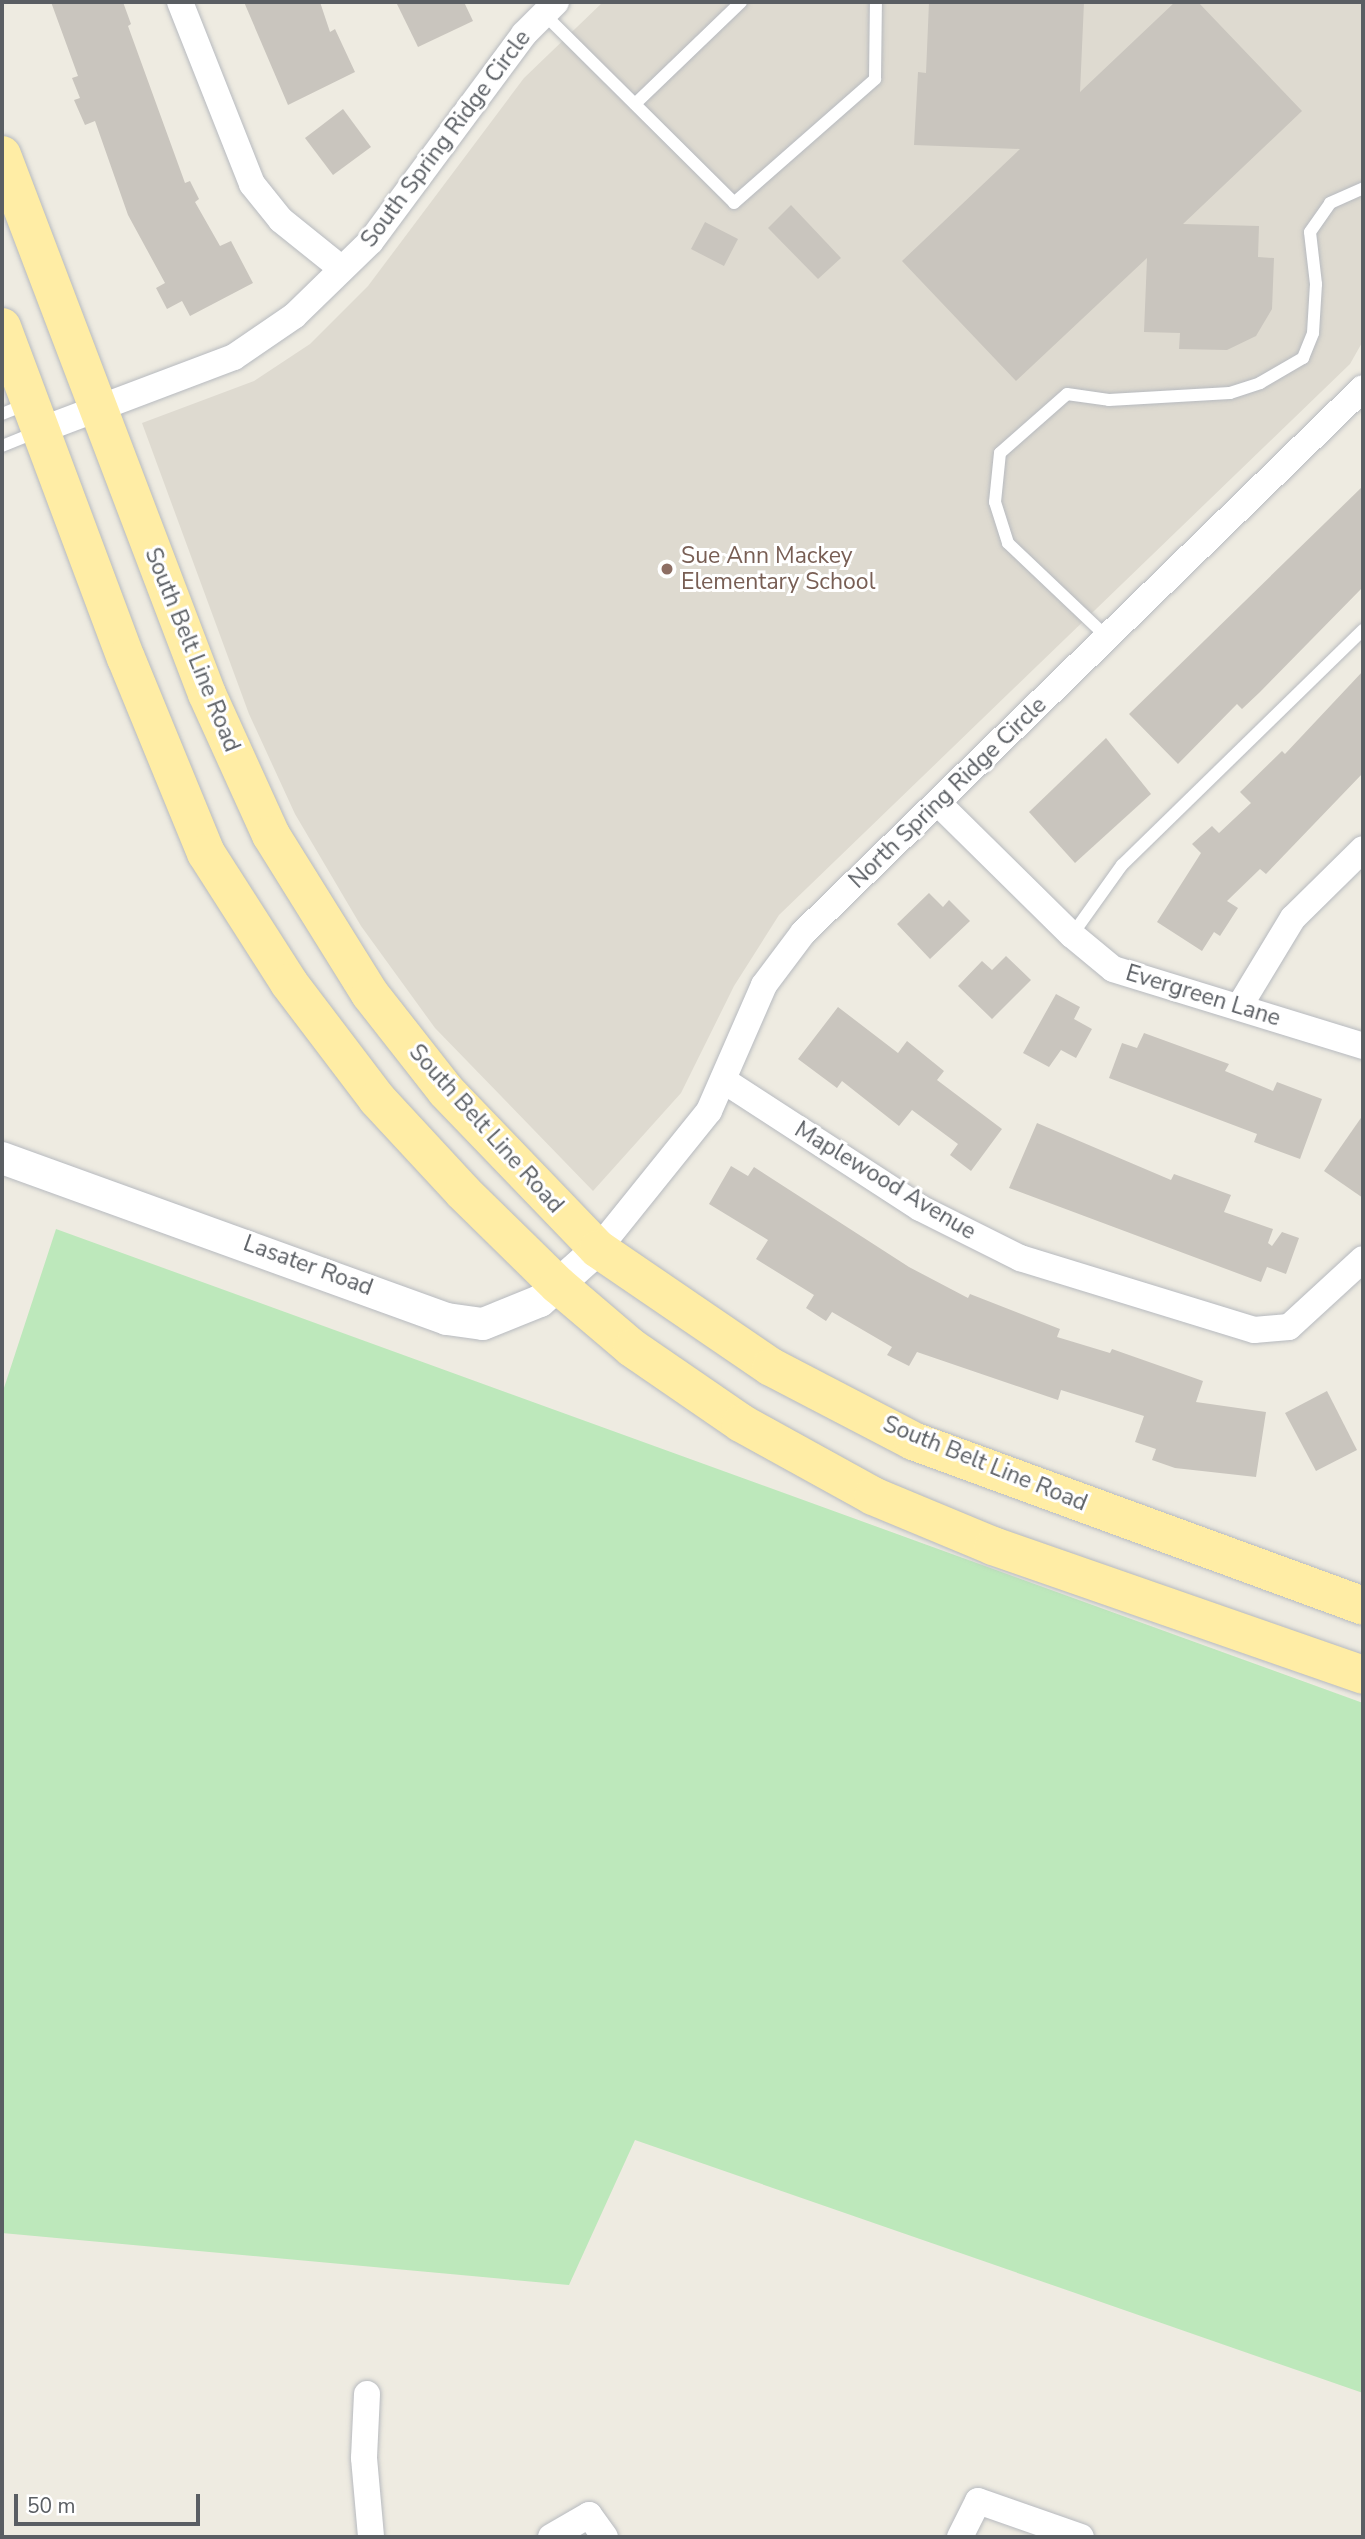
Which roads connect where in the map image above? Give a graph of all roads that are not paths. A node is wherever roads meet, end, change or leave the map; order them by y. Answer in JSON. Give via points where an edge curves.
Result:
{"nodes":[{"id":1,"x":180,"y":2,"type":"edge"},
{"id":2,"x":741,"y":2,"type":"edge"},
{"id":3,"x":876,"y":2,"type":"edge"},
{"id":4,"x":545,"y":6,"type":"edge"},
{"id":5,"x":635,"y":104,"type":"junction"},
{"id":6,"x":2,"y":155,"type":"edge"},
{"id":7,"x":1363,"y":188,"type":"edge"},
{"id":8,"x":342,"y":269,"type":"junction"},
{"id":9,"x":2,"y":327,"type":"edge"},
{"id":10,"x":1363,"y":388,"type":"edge"},
{"id":11,"x":96,"y":411,"type":"junction"},
{"id":12,"x":24,"y":416,"type":"edge"},
{"id":13,"x":2,"y":446,"type":"edge"},
{"id":14,"x":1363,"y":630,"type":"edge"},
{"id":15,"x":1108,"y":638,"type":"junction"},
{"id":16,"x":937,"y":803,"type":"junction"},
{"id":17,"x":1363,"y":849,"type":"edge"},
{"id":18,"x":1072,"y":935,"type":"junction"},
{"id":19,"x":1239,"y":1007,"type":"junction"},
{"id":20,"x":1363,"y":1046,"type":"edge"},
{"id":21,"x":723,"y":1080,"type":"junction"},
{"id":22,"x":2,"y":1158,"type":"edge"},
{"id":23,"x":598,"y":1249,"type":"junction"},
{"id":24,"x":1363,"y":1259,"type":"edge"},
{"id":25,"x":558,"y":1286,"type":"junction"},
{"id":26,"x":1363,"y":1606,"type":"edge"},
{"id":27,"x":1363,"y":1675,"type":"edge"},
{"id":28,"x":367,"y":2394,"type":"dead end"},
{"id":29,"x":371,"y":2537,"type":"edge"},
{"id":30,"x":551,"y":2537,"type":"edge"},
{"id":31,"x":605,"y":2537,"type":"edge"},
{"id":32,"x":960,"y":2537,"type":"edge"},
{"id":33,"x":1081,"y":2537,"type":"edge"}],
"edges":[{"from":1,"to":8,"type":"street","via":[[252,184],[281,220]]},
{"from":2,"to":5,"type":"lane"},
{"from":3,"to":5,"type":"lane","via":[[875,79],[734,203]]},
{"from":4,"to":5,"type":"lane"},
{"from":4,"to":8,"type":"street","name":"South Spring Ridge Circle","via":[[372,241]]},
{"from":6,"to":11,"type":"main road","name":"South Belt Line Road"},
{"from":7,"to":15,"type":"lane","via":[[1330,203],[1310,232],[1313,333],[1303,358],[1260,383],[1230,393],[1109,400],[1067,394],[1000,453],[995,502],[1008,543]]},
{"from":8,"to":11,"type":"street","name":"South Spring Ridge Circle","via":[[294,316],[234,357]]},
{"from":9,"to":12,"type":"main road"},
{"from":10,"to":15,"type":"street","name":"North Spring Ridge Circle"},
{"from":11,"to":12,"type":"street","name":"South Spring Ridge Circle"},
{"from":11,"to":23,"type":"main road","name":"South Belt Line Road","via":[[207,694],[271,835],[370,994],[421,1059]]},
{"from":12,"to":13,"type":"lane"},
{"from":12,"to":25,"type":"main road","via":[[206,853],[289,983],[377,1099]]},
{"from":14,"to":18,"type":"lane","via":[[1122,865]]},
{"from":15,"to":16,"type":"street","name":"North Spring Ridge Circle"},
{"from":16,"to":18,"type":"street","name":"Evergreen Lane"},
{"from":16,"to":21,"type":"street","name":"North Spring Ridge Circle","via":[[803,933],[764,985]]},
{"from":17,"to":19,"type":"street","via":[[1293,918]]},
{"from":18,"to":19,"type":"street","name":"Evergreen Lane","via":[[1113,969]]},
{"from":19,"to":20,"type":"street","name":"Evergreen Lane"},
{"from":21,"to":23,"type":"street","name":"North Spring Ridge Circle","via":[[709,1111]]},
{"from":21,"to":24,"type":"street","name":"Maplewood Avenue","via":[[920,1208],[1020,1258],[1254,1330],[1289,1327]]},
{"from":22,"to":25,"type":"street","name":"Lasater Road","via":[[447,1319],[483,1324],[540,1301]]},
{"from":23,"to":25,"type":"street","name":"Lasater Road"},
{"from":23,"to":26,"type":"main road","name":"South Belt Line Road","via":[[771,1367],[913,1441]]},
{"from":25,"to":27,"type":"main road","via":[[632,1348],[730,1415],[873,1496],[993,1546]]},
{"from":28,"to":29,"type":"street","via":[[364,2458]]},
{"from":30,"to":31,"type":"street","via":[[589,2515]]},
{"from":32,"to":33,"type":"street","via":[[978,2501]]}]}
